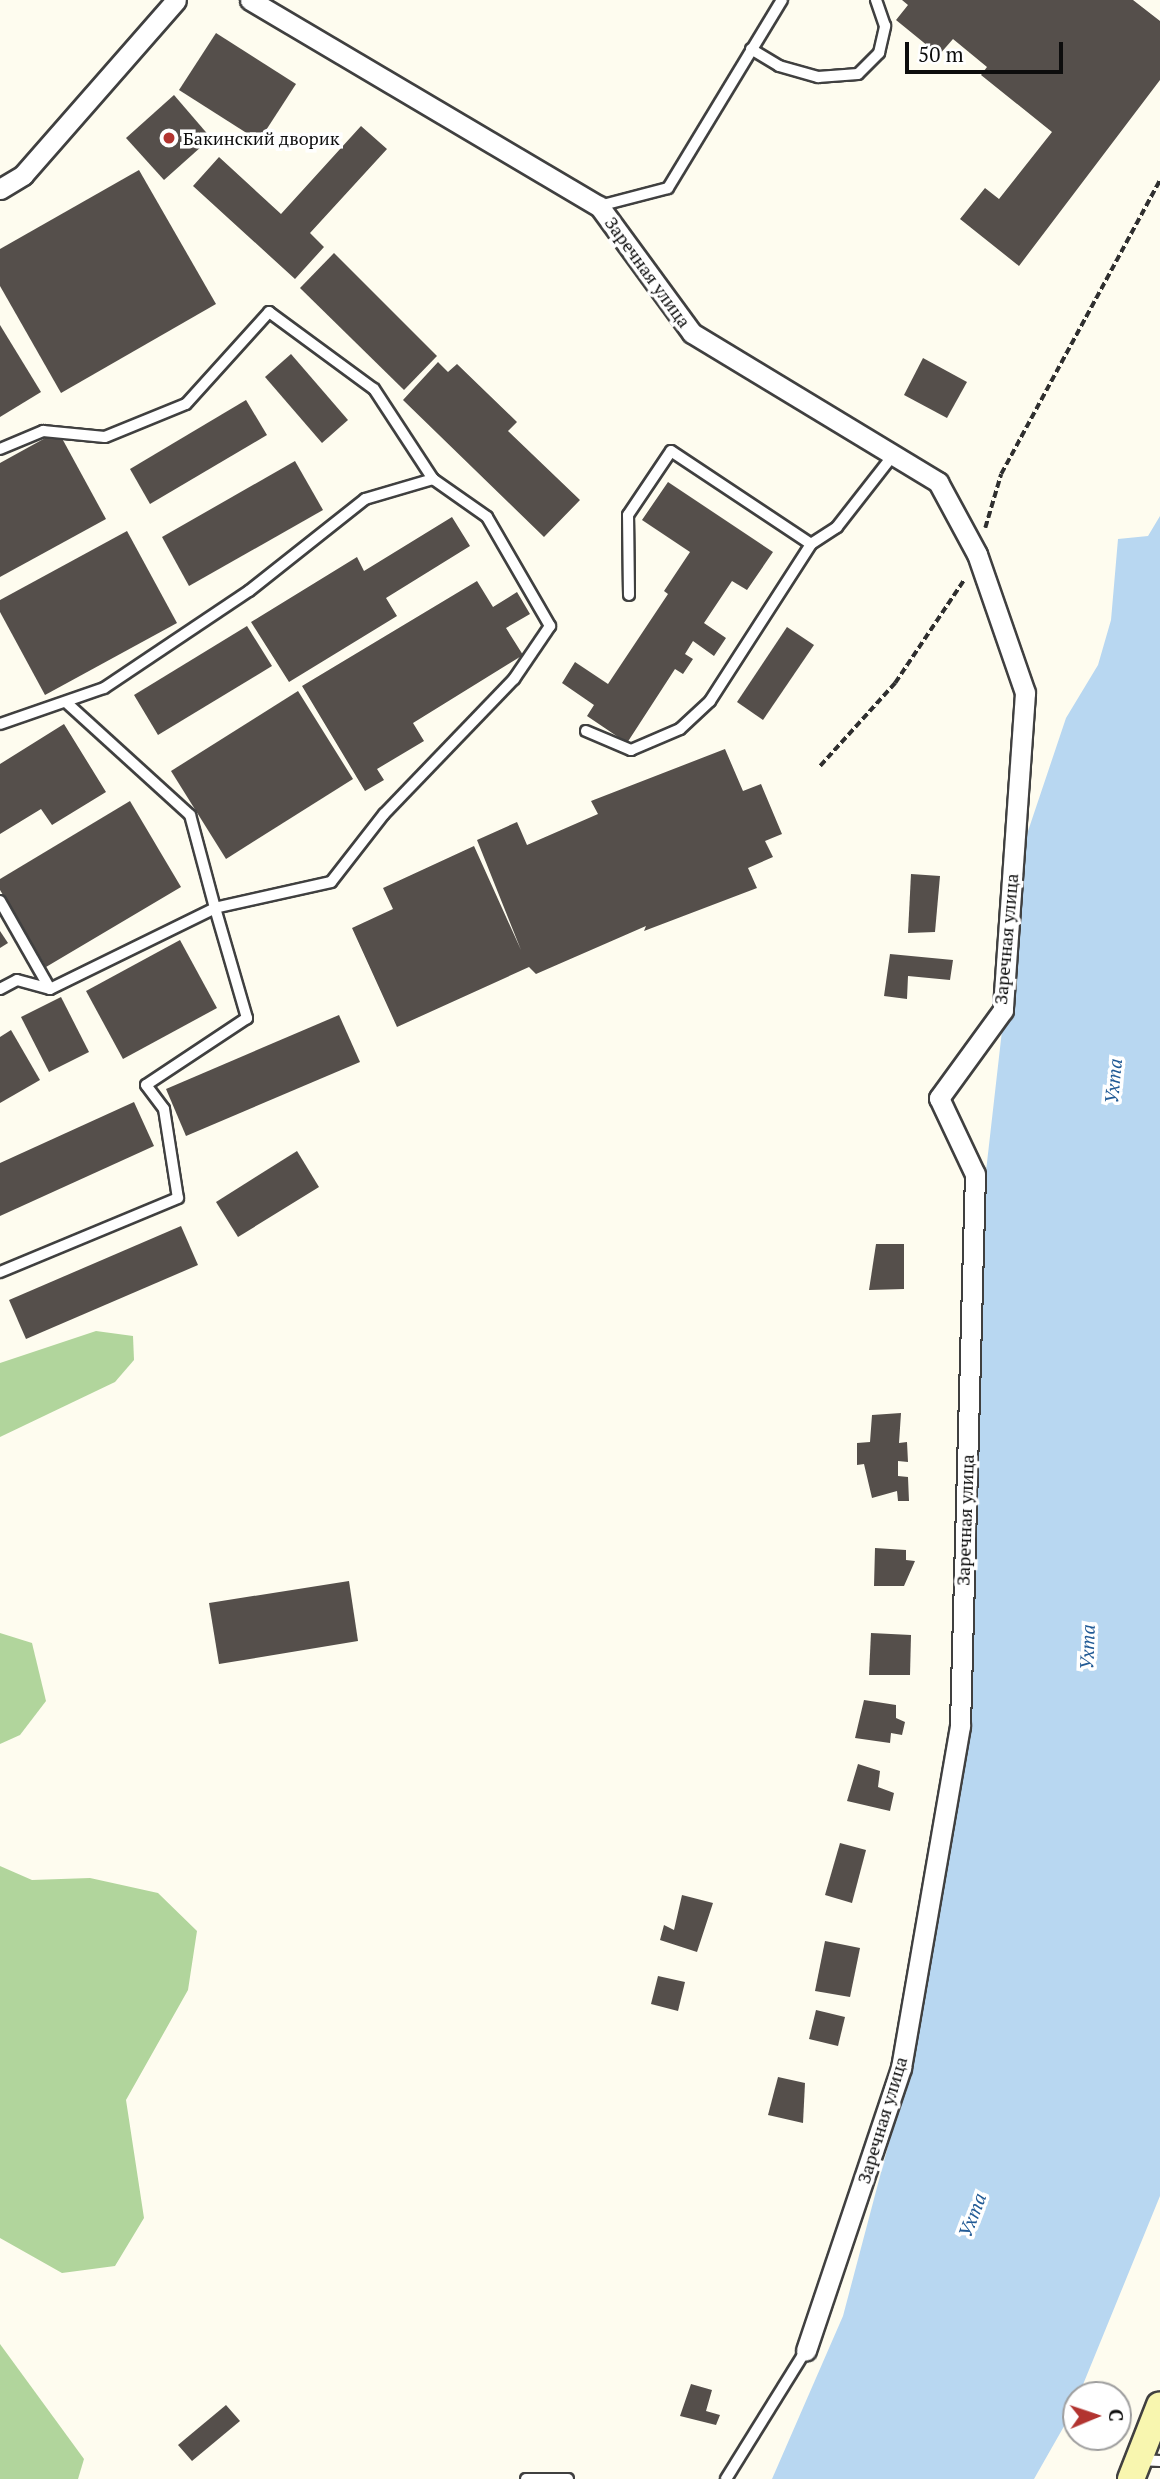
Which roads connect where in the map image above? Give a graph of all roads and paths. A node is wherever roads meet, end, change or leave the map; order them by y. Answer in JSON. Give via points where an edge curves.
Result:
{"nodes":[{"id":1,"x":176,"y":0,"type":"edge"},
{"id":2,"x":250,"y":0,"type":"edge"},
{"id":3,"x":782,"y":0,"type":"edge"},
{"id":4,"x":876,"y":0,"type":"edge"},
{"id":5,"x":751,"y":49,"type":"junction"},
{"id":6,"x":1160,"y":180,"type":"edge"},
{"id":7,"x":0,"y":189,"type":"edge"},
{"id":8,"x":599,"y":205,"type":"junction"},
{"id":9,"x":0,"y":449,"type":"edge"},
{"id":10,"x":894,"y":454,"type":"junction"},
{"id":11,"x":433,"y":479,"type":"junction"},
{"id":12,"x":811,"y":544,"type":"junction"},
{"id":13,"x":978,"y":554,"type":"junction"},
{"id":14,"x":629,"y":595,"type":"dead end"},
{"id":15,"x":68,"y":704,"type":"junction"},
{"id":16,"x":0,"y":724,"type":"edge"},
{"id":17,"x":586,"y":732,"type":"dead end"},
{"id":18,"x":820,"y":766,"type":"dead end"},
{"id":19,"x":0,"y":901,"type":"edge"},
{"id":20,"x":215,"y":908,"type":"junction"},
{"id":21,"x":0,"y":989,"type":"edge"},
{"id":22,"x":50,"y":989,"type":"junction"},
{"id":23,"x":0,"y":1272,"type":"edge"},
{"id":24,"x":807,"y":2350,"type":"joint"},
{"id":25,"x":1160,"y":2405,"type":"edge"},
{"id":26,"x":1144,"y":2467,"type":"edge"},
{"id":27,"x":526,"y":2479,"type":"edge"},
{"id":28,"x":568,"y":2479,"type":"edge"},
{"id":29,"x":726,"y":2479,"type":"edge"}],
"edges":[{"from":1,"to":7,"type":"street","via":[[23,175]]},
{"from":2,"to":8,"type":"street","name":"Заречная улица"},
{"from":3,"to":5,"type":"lane"},
{"from":4,"to":5,"type":"lane","via":[[885,26],[879,53],[858,74],[818,77],[779,66]]},
{"from":5,"to":8,"type":"lane","via":[[668,188]]},
{"from":6,"to":13,"type":"path","via":[[1001,474]]},
{"from":8,"to":10,"type":"street","name":"Заречная улица","via":[[692,333]]},
{"from":9,"to":11,"type":"lane","via":[[43,431],[105,437],[186,404],[269,312],[374,389]]},
{"from":10,"to":12,"type":"lane","via":[[837,527]]},
{"from":10,"to":13,"type":"street","name":"Заречная улица","via":[[938,482]]},
{"from":11,"to":15,"type":"lane","via":[[365,499],[249,591],[104,688]]},
{"from":11,"to":20,"type":"lane","via":[[487,517],[550,626],[514,679],[384,814],[331,883]]},
{"from":12,"to":14,"type":"lane","via":[[671,452],[628,515]]},
{"from":12,"to":17,"type":"lane","via":[[710,701],[680,729],[631,750]]},
{"from":13,"to":18,"type":"path","via":[[948,611],[895,683]]},
{"from":13,"to":24,"type":"street","name":"Заречная улица","via":[[1025,693],[1003,1010],[939,1098],[975,1174],[960,1726],[901,2068]]},
{"from":15,"to":16,"type":"lane"},
{"from":15,"to":20,"type":"lane","via":[[190,815]]},
{"from":19,"to":22,"type":"lane"},
{"from":20,"to":22,"type":"lane"},
{"from":20,"to":23,"type":"lane","via":[[247,1018],[146,1085],[163,1109],[178,1198]]},
{"from":21,"to":22,"type":"lane","via":[[17,981]]},
{"from":24,"to":29,"type":"lane","name":"Заречная улица"},
{"from":25,"to":26,"type":"street"},
{"from":27,"to":28,"type":"lane"}]}
